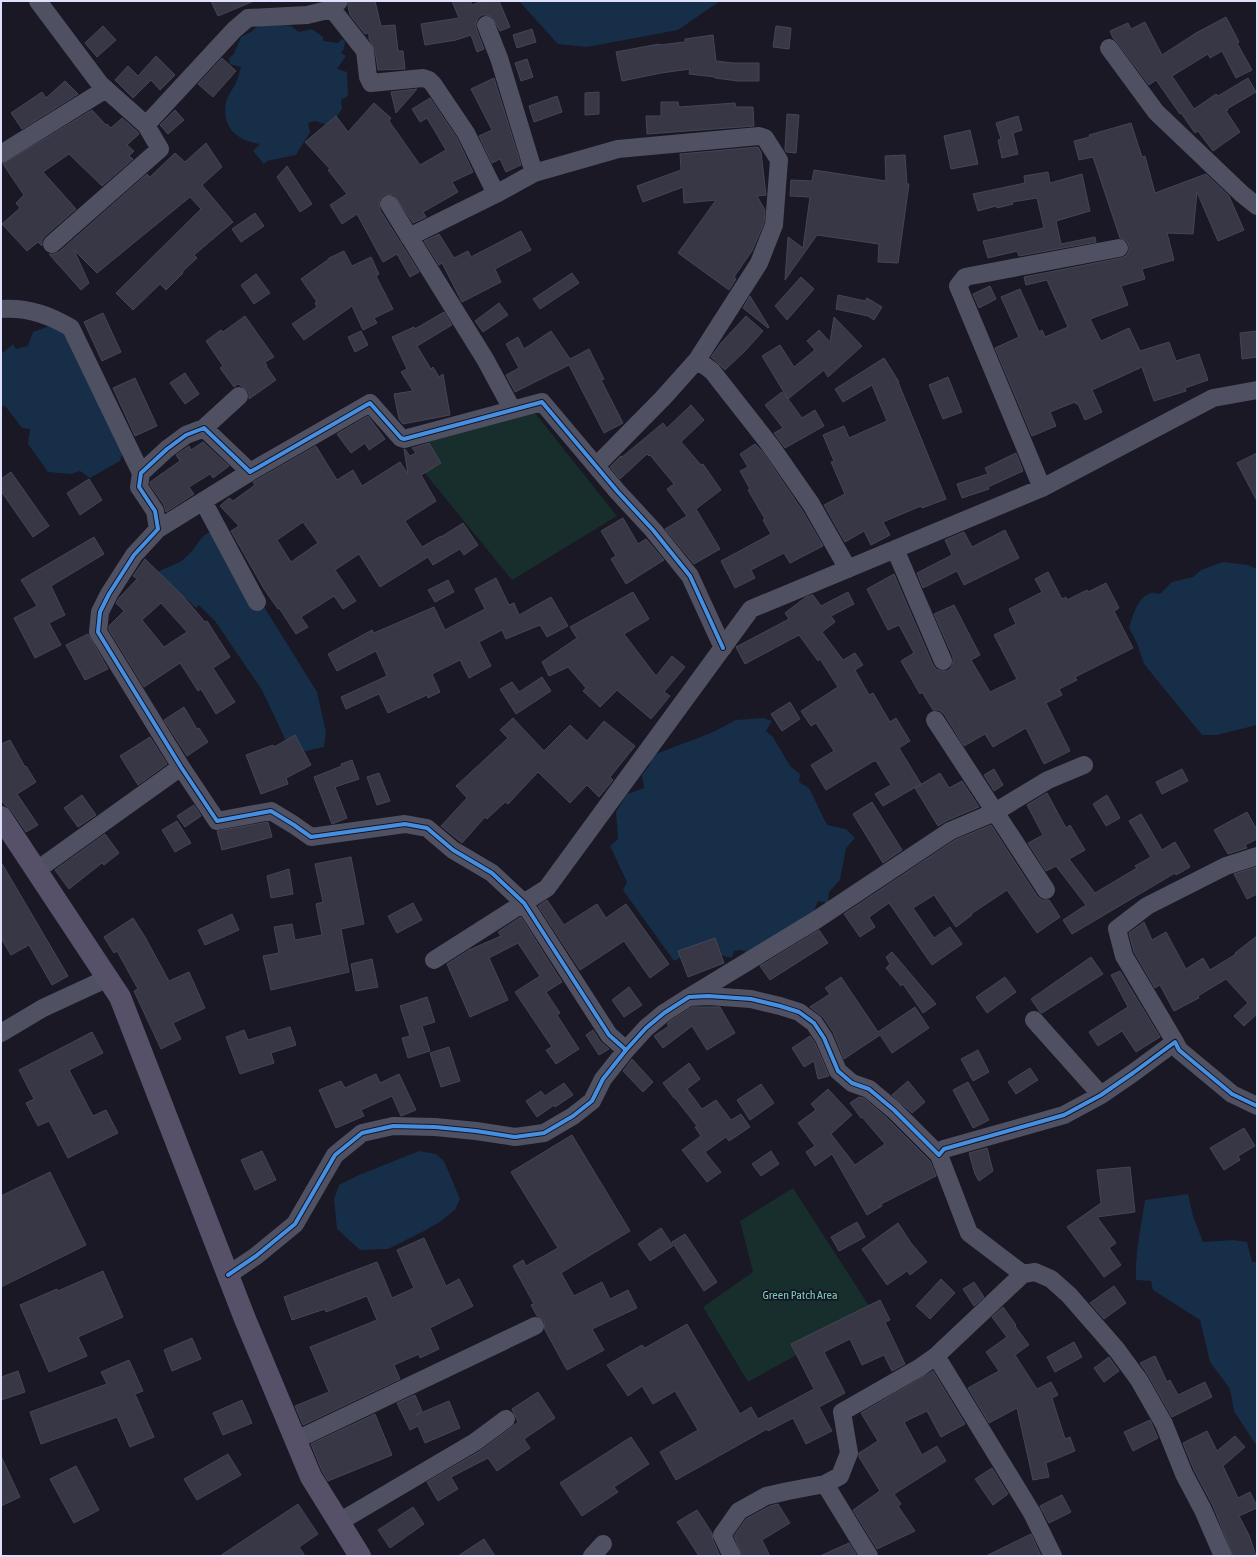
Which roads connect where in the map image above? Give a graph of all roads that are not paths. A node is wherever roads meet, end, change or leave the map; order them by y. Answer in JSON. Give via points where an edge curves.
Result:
{"nodes":[{"id":1,"x":38,"y":1,"type":"edge"},
{"id":2,"x":335,"y":5,"type":"edge"},
{"id":3,"x":486,"y":25,"type":"dead end"},
{"id":4,"x":1109,"y":48,"type":"dead end"},
{"id":5,"x":106,"y":89,"type":"junction"},
{"id":6,"x":146,"y":125,"type":"junction"},
{"id":7,"x":1,"y":154,"type":"edge"},
{"id":8,"x":534,"y":173,"type":"junction"},
{"id":9,"x":496,"y":194,"type":"junction"},
{"id":10,"x":389,"y":204,"type":"dead end"},
{"id":11,"x":1257,"y":206,"type":"edge"},
{"id":12,"x":409,"y":237,"type":"junction"},
{"id":13,"x":52,"y":244,"type":"dead end"},
{"id":14,"x":1119,"y":248,"type":"dead end"},
{"id":15,"x":1,"y":309,"type":"edge"},
{"id":16,"x":697,"y":360,"type":"junction"},
{"id":17,"x":1257,"y":390,"type":"edge"},
{"id":18,"x":239,"y":396,"type":"dead end"},
{"id":19,"x":512,"y":409,"type":"junction"},
{"id":20,"x":204,"y":428,"type":"junction"},
{"id":21,"x":596,"y":466,"type":"junction"},
{"id":22,"x":250,"y":472,"type":"junction"},
{"id":23,"x":141,"y":473,"type":"junction"},
{"id":24,"x":1042,"y":488,"type":"junction"},
{"id":25,"x":203,"y":501,"type":"junction"},
{"id":26,"x":158,"y":529,"type":"junction"},
{"id":27,"x":895,"y":549,"type":"junction"},
{"id":28,"x":848,"y":569,"type":"junction"},
{"id":29,"x":257,"y":602,"type":"dead end"},
{"id":30,"x":723,"y":648,"type":"junction"},
{"id":31,"x":943,"y":661,"type":"dead end"},
{"id":32,"x":935,"y":720,"type":"dead end"},
{"id":33,"x":1084,"y":765,"type":"dead end"},
{"id":34,"x":181,"y":767,"type":"junction"},
{"id":35,"x":995,"y":812,"type":"junction"},
{"id":36,"x":1,"y":817,"type":"edge"},
{"id":37,"x":1257,"y":856,"type":"edge"},
{"id":38,"x":37,"y":870,"type":"junction"},
{"id":39,"x":1046,"y":890,"type":"dead end"},
{"id":40,"x":524,"y":903,"type":"junction"},
{"id":41,"x":434,"y":960,"type":"dead end"},
{"id":42,"x":108,"y":978,"type":"junction"},
{"id":43,"x":689,"y":998,"type":"junction"},
{"id":44,"x":1034,"y":1020,"type":"dead end"},
{"id":45,"x":1,"y":1032,"type":"edge"},
{"id":46,"x":1175,"y":1042,"type":"junction"},
{"id":47,"x":626,"y":1050,"type":"junction"},
{"id":48,"x":1101,"y":1095,"type":"junction"},
{"id":49,"x":1257,"y":1106,"type":"edge"},
{"id":50,"x":939,"y":1155,"type":"junction"},
{"id":51,"x":1023,"y":1274,"type":"junction"},
{"id":52,"x":228,"y":1275,"type":"junction"},
{"id":53,"x":535,"y":1326,"type":"dead end"},
{"id":54,"x":936,"y":1356,"type":"junction"},
{"id":55,"x":506,"y":1419,"type":"dead end"},
{"id":56,"x":296,"y":1440,"type":"junction"},
{"id":57,"x":825,"y":1484,"type":"junction"},
{"id":58,"x":339,"y":1522,"type":"junction"},
{"id":59,"x":360,"y":1556,"type":"edge"},
{"id":60,"x":732,"y":1556,"type":"edge"},
{"id":61,"x":869,"y":1556,"type":"edge"},
{"id":62,"x":1053,"y":1556,"type":"edge"},
{"id":63,"x":1223,"y":1556,"type":"edge"}],
"edges":[{"from":1,"to":5,"type":"street"},
{"from":2,"to":6,"type":"street","via":[[307,15],[248,18]]},
{"from":2,"to":9,"type":"street","via":[[365,51],[370,83],[423,78],[429,80],[466,132]]},
{"from":3,"to":8,"type":"street","via":[[499,58]]},
{"from":4,"to":11,"type":"street","via":[[1156,112]]},
{"from":5,"to":6,"type":"street"},
{"from":5,"to":7,"type":"street"},
{"from":6,"to":13,"type":"street","via":[[160,149]]},
{"from":8,"to":9,"type":"street"},
{"from":8,"to":16,"type":"street","via":[[618,149],[759,136],[764,138],[779,160],[774,225],[759,263]]},
{"from":9,"to":12,"type":"street"},
{"from":10,"to":12,"type":"street"},
{"from":12,"to":19,"type":"street","via":[[485,359]]},
{"from":14,"to":24,"type":"street","via":[[965,277],[958,286]]},
{"from":15,"to":23,"type":"street","via":[[30,310],[55,318],[71,328]]},
{"from":16,"to":21,"type":"street","via":[[664,398]]},
{"from":16,"to":28,"type":"street","via":[[712,372],[770,445],[812,504]]},
{"from":17,"to":24,"type":"street","via":[[1213,398]]},
{"from":18,"to":20,"type":"street"},
{"from":19,"to":21,"type":"street","via":[[542,402]]},
{"from":19,"to":22,"type":"street","via":[[404,439],[370,403]]},
{"from":20,"to":22,"type":"street"},
{"from":20,"to":23,"type":"street","via":[[186,435]]},
{"from":21,"to":30,"type":"street","via":[[654,530],[690,576]]},
{"from":22,"to":25,"type":"street"},
{"from":23,"to":26,"type":"street","via":[[139,487],[155,512]]},
{"from":24,"to":27,"type":"street"},
{"from":25,"to":26,"type":"street"},
{"from":25,"to":29,"type":"street"},
{"from":26,"to":34,"type":"street","via":[[134,555],[110,594],[100,612],[98,632]]},
{"from":27,"to":28,"type":"street"},
{"from":27,"to":31,"type":"street"},
{"from":28,"to":30,"type":"street","via":[[752,609]]},
{"from":30,"to":40,"type":"street","via":[[547,888]]},
{"from":32,"to":35,"type":"street"},
{"from":33,"to":35,"type":"street","via":[[1048,780]]},
{"from":34,"to":38,"type":"street"},
{"from":34,"to":40,"type":"street","via":[[216,822],[271,811],[310,838],[405,824],[427,828],[453,850],[492,873]]},
{"from":35,"to":39,"type":"street"},
{"from":35,"to":43,"type":"street","via":[[950,831],[816,920]]},
{"from":36,"to":38,"type":"main road"},
{"from":37,"to":46,"type":"street","via":[[1226,866],[1147,906],[1117,929],[1124,956]]},
{"from":38,"to":42,"type":"main road"},
{"from":40,"to":41,"type":"street"},
{"from":40,"to":47,"type":"street","via":[[609,1035]]},
{"from":42,"to":45,"type":"street","via":[[43,1008]]},
{"from":42,"to":52,"type":"main road","via":[[120,997]]},
{"from":43,"to":47,"type":"street","via":[[664,1013]]},
{"from":43,"to":50,"type":"street","via":[[708,996],[751,999],[799,1012],[814,1023],[824,1038],[838,1071],[852,1083],[869,1089],[879,1097]]},
{"from":44,"to":48,"type":"street"},
{"from":46,"to":48,"type":"street"},
{"from":46,"to":49,"type":"street","via":[[1179,1050],[1232,1094]]},
{"from":47,"to":52,"type":"street","via":[[603,1079],[592,1101],[574,1116],[544,1133],[515,1137],[456,1129],[393,1126],[362,1133],[335,1155],[295,1224]]},
{"from":48,"to":50,"type":"street","via":[[1064,1115],[944,1149]]},
{"from":50,"to":51,"type":"street","via":[[969,1233]]},
{"from":51,"to":54,"type":"street"},
{"from":51,"to":63,"type":"street","via":[[1035,1272],[1051,1279],[1069,1295],[1117,1350],[1139,1380],[1164,1424],[1184,1474]]},
{"from":52,"to":56,"type":"main road"},
{"from":53,"to":56,"type":"street"},
{"from":54,"to":57,"type":"street","via":[[842,1412],[849,1453],[840,1476]]},
{"from":54,"to":62,"type":"street","via":[[1032,1513]]},
{"from":55,"to":58,"type":"street","via":[[475,1442]]},
{"from":56,"to":58,"type":"main road","via":[[312,1477]]},
{"from":57,"to":60,"type":"street","via":[[766,1496],[739,1511],[722,1534]]},
{"from":57,"to":61,"type":"street"},
{"from":58,"to":59,"type":"main road"}]}
